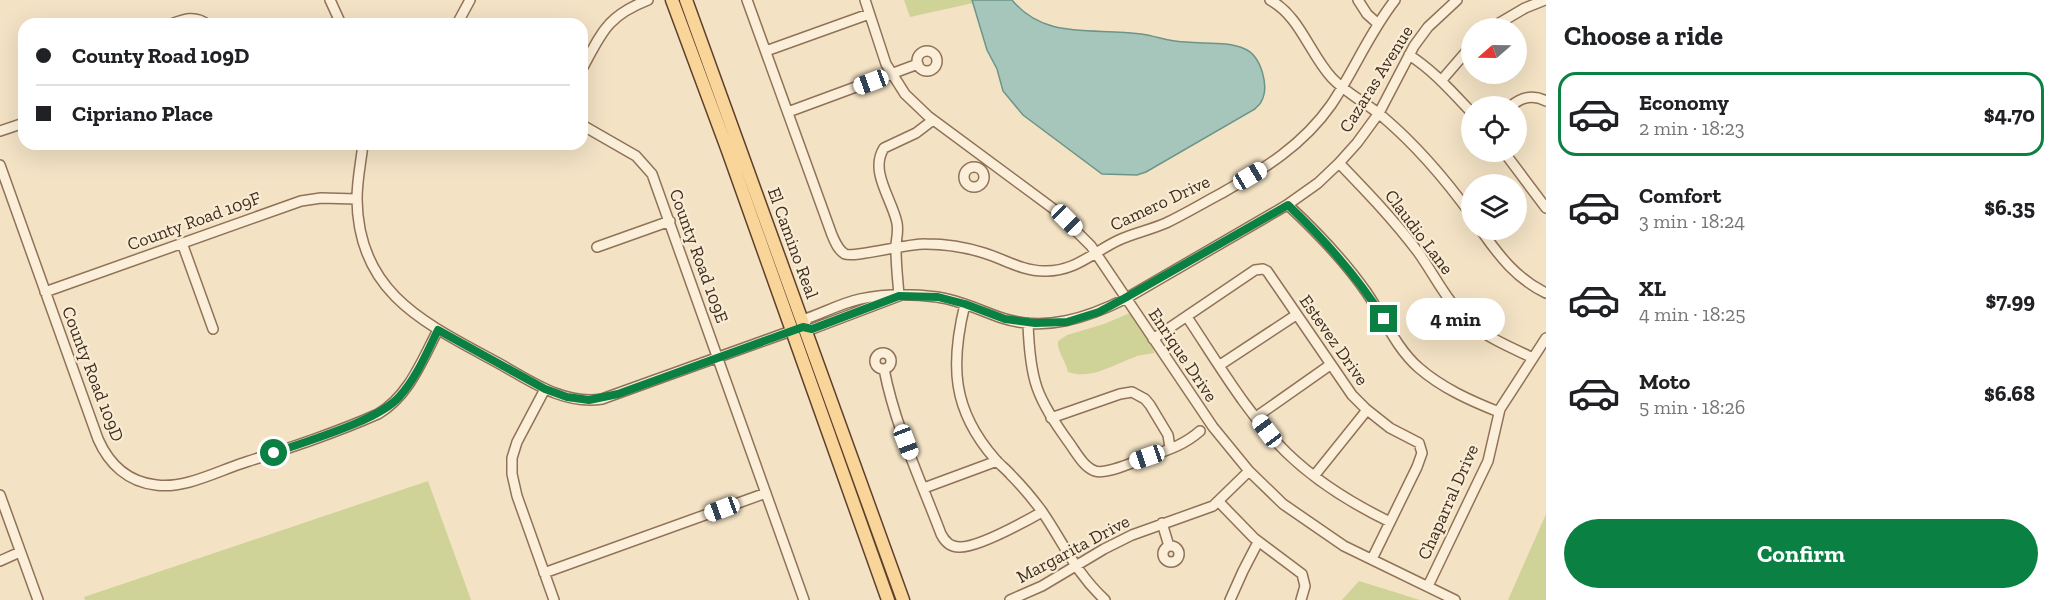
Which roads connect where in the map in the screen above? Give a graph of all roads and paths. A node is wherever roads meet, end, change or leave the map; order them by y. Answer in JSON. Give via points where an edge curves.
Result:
{"nodes":[{"id":1,"x":330,"y":0,"type":"edge"},
{"id":2,"x":470,"y":0,"type":"edge"},
{"id":3,"x":648,"y":0,"type":"edge"},
{"id":4,"x":672,"y":0,"type":"edge"},
{"id":5,"x":686,"y":0,"type":"edge"},
{"id":6,"x":747,"y":0,"type":"edge"},
{"id":7,"x":865,"y":0,"type":"edge"},
{"id":8,"x":1270,"y":0,"type":"edge"},
{"id":9,"x":1358,"y":0,"type":"edge"},
{"id":10,"x":1395,"y":0,"type":"edge"},
{"id":11,"x":1457,"y":0,"type":"edge"},
{"id":12,"x":1545,"y":0,"type":"edge"},
{"id":13,"x":869,"y":14,"type":"junction"},
{"id":14,"x":338,"y":18,"type":"edge"},
{"id":15,"x":460,"y":18,"type":"edge"},
{"id":16,"x":1508,"y":18,"type":"edge"},
{"id":17,"x":1377,"y":22,"type":"junction"},
{"id":18,"x":766,"y":51,"type":"junction"},
{"id":19,"x":1409,"y":55,"type":"junction"},
{"id":20,"x":588,"y":58,"type":"edge"},
{"id":21,"x":1461,"y":58,"type":"edge"},
{"id":22,"x":918,"y":64,"type":"dead end"},
{"id":23,"x":892,"y":74,"type":"junction"},
{"id":24,"x":1441,"y":81,"type":"junction"},
{"id":25,"x":1342,"y":87,"type":"junction"},
{"id":26,"x":1527,"y":98,"type":"edge"},
{"id":27,"x":1546,"y":101,"type":"edge"},
{"id":28,"x":1461,"y":102,"type":"edge"},
{"id":29,"x":788,"y":112,"type":"junction"},
{"id":30,"x":1378,"y":113,"type":"junction"},
{"id":31,"x":933,"y":120,"type":"junction"},
{"id":32,"x":18,"y":125,"type":"edge"},
{"id":33,"x":588,"y":128,"type":"edge"},
{"id":34,"x":0,"y":131,"type":"edge"},
{"id":35,"x":362,"y":150,"type":"edge"},
{"id":36,"x":986,"y":159,"type":"junction"},
{"id":37,"x":1512,"y":162,"type":"edge"},
{"id":38,"x":1339,"y":163,"type":"junction"},
{"id":39,"x":0,"y":165,"type":"edge"},
{"id":40,"x":979,"y":170,"type":"dead end"},
{"id":41,"x":357,"y":199,"type":"junction"},
{"id":42,"x":1461,"y":202,"type":"edge"},
{"id":43,"x":1288,"y":205,"type":"junction"},
{"id":44,"x":1546,"y":208,"type":"edge"},
{"id":45,"x":670,"y":221,"type":"junction"},
{"id":46,"x":1488,"y":240,"type":"edge"},
{"id":47,"x":182,"y":243,"type":"junction"},
{"id":48,"x":896,"y":246,"type":"junction"},
{"id":49,"x":597,"y":247,"type":"dead end"},
{"id":50,"x":1097,"y":254,"type":"junction"},
{"id":51,"x":45,"y":292,"type":"junction"},
{"id":52,"x":1546,"y":292,"type":"edge"},
{"id":53,"x":899,"y":296,"type":"junction"},
{"id":54,"x":1125,"y":298,"type":"junction"},
{"id":55,"x":965,"y":304,"type":"junction"},
{"id":56,"x":1296,"y":315,"type":"junction"},
{"id":57,"x":1187,"y":317,"type":"junction"},
{"id":58,"x":1028,"y":323,"type":"junction"},
{"id":59,"x":213,"y":329,"type":"dead end"},
{"id":60,"x":797,"y":329,"type":"junction"},
{"id":61,"x":438,"y":330,"type":"junction"},
{"id":62,"x":1546,"y":338,"type":"edge"},
{"id":63,"x":1153,"y":339,"type":"junction"},
{"id":64,"x":1533,"y":358,"type":"junction"},
{"id":65,"x":718,"y":359,"type":"junction"},
{"id":66,"x":1220,"y":365,"type":"junction"},
{"id":67,"x":1330,"y":365,"type":"junction"},
{"id":68,"x":884,"y":369,"type":"dead end"},
{"id":69,"x":545,"y":389,"type":"junction"},
{"id":70,"x":1367,"y":410,"type":"junction"},
{"id":71,"x":1499,"y":412,"type":"junction"},
{"id":72,"x":1256,"y":417,"type":"junction"},
{"id":73,"x":1051,"y":418,"type":"junction"},
{"id":74,"x":1200,"y":431,"type":"dead end"},
{"id":75,"x":1170,"y":448,"type":"junction"},
{"id":76,"x":997,"y":462,"type":"junction"},
{"id":77,"x":1249,"y":471,"type":"junction"},
{"id":78,"x":1314,"y":476,"type":"junction"},
{"id":79,"x":924,"y":488,"type":"junction"},
{"id":80,"x":766,"y":493,"type":"junction"},
{"id":81,"x":0,"y":495,"type":"edge"},
{"id":82,"x":1218,"y":502,"type":"junction"},
{"id":83,"x":1042,"y":512,"type":"junction"},
{"id":84,"x":1390,"y":522,"type":"junction"},
{"id":85,"x":1162,"y":523,"type":"junction"},
{"id":86,"x":1258,"y":542,"type":"junction"},
{"id":87,"x":1169,"y":546,"type":"dead end"},
{"id":88,"x":20,"y":552,"type":"junction"},
{"id":89,"x":1372,"y":559,"type":"junction"},
{"id":90,"x":0,"y":561,"type":"edge"},
{"id":91,"x":1075,"y":567,"type":"junction"},
{"id":92,"x":544,"y":573,"type":"junction"},
{"id":93,"x":1428,"y":586,"type":"junction"},
{"id":94,"x":38,"y":600,"type":"edge"},
{"id":95,"x":554,"y":600,"type":"edge"},
{"id":96,"x":804,"y":600,"type":"edge"},
{"id":97,"x":888,"y":600,"type":"edge"},
{"id":98,"x":903,"y":600,"type":"edge"},
{"id":99,"x":1010,"y":600,"type":"edge"},
{"id":100,"x":1105,"y":600,"type":"edge"},
{"id":101,"x":1230,"y":600,"type":"edge"},
{"id":102,"x":1301,"y":600,"type":"edge"},
{"id":103,"x":1455,"y":600,"type":"edge"}],
"edges":[{"from":1,"to":14,"type":"street"},
{"from":2,"to":15,"type":"street"},
{"from":3,"to":20,"type":"street","via":[[611,20]]},
{"from":4,"to":60,"type":"main road","name":"El Camino Real"},
{"from":5,"to":60,"type":"main road","name":"El Camino Real"},
{"from":6,"to":18,"type":"street","name":"Camero Drive"},
{"from":7,"to":13,"type":"street","name":"Enrique Drive"},
{"from":8,"to":25,"type":"street","via":[[1290,15],[1313,54]]},
{"from":9,"to":17,"type":"street"},
{"from":10,"to":17,"type":"street","name":"Camero Drive"},
{"from":11,"to":19,"type":"street","name":"Cazaras Avenue","via":[[1428,27]]},
{"from":12,"to":16,"type":"street"},
{"from":13,"to":18,"type":"street"},
{"from":13,"to":23,"type":"street","name":"Enrique Drive"},
{"from":17,"to":25,"type":"street","name":"Camero Drive"},
{"from":18,"to":29,"type":"street","name":"Camero Drive"},
{"from":19,"to":24,"type":"street"},
{"from":19,"to":30,"type":"street","name":"Cazaras Avenue"},
{"from":21,"to":24,"type":"street"},
{"from":22,"to":23,"type":"street"},
{"from":23,"to":29,"type":"street"},
{"from":23,"to":31,"type":"street","name":"Enrique Drive","via":[[905,94]]},
{"from":24,"to":28,"type":"street"},
{"from":25,"to":30,"type":"street"},
{"from":25,"to":50,"type":"street","name":"Camero Drive","via":[[1318,121],[1279,158],[1183,214],[1118,240]]},
{"from":26,"to":27,"type":"street"},
{"from":29,"to":48,"type":"street","name":"Camero Drive","via":[[840,250],[854,256]]},
{"from":30,"to":38,"type":"street","name":"Cazaras Avenue"},
{"from":30,"to":42,"type":"street","via":[[1429,163]]},
{"from":31,"to":36,"type":"street","name":"Enrique Drive"},
{"from":31,"to":48,"type":"street","via":[[916,133],[888,145],[880,154],[879,173],[896,220]]},
{"from":32,"to":34,"type":"street"},
{"from":33,"to":45,"type":"street","name":"County Road 109E","via":[[641,160],[652,174]]},
{"from":35,"to":41,"type":"street","name":"Cazaras Avenue"},
{"from":36,"to":40,"type":"street"},
{"from":36,"to":50,"type":"street","name":"Enrique Drive","via":[[1061,215]]},
{"from":37,"to":44,"type":"street"},
{"from":38,"to":43,"type":"street","name":"Cazaras Avenue"},
{"from":38,"to":64,"type":"street","name":"Claudio Lane","via":[[1404,233],[1462,315],[1485,333]]},
{"from":39,"to":51,"type":"street","name":"County Road 109D"},
{"from":41,"to":47,"type":"street","name":"County Road 109F","via":[[308,199]]},
{"from":41,"to":61,"type":"street","name":"Cazaras Avenue","via":[[361,236],[379,276],[406,308]]},
{"from":43,"to":54,"type":"street","name":"Cazaras Avenue"},
{"from":43,"to":71,"type":"street","via":[[1346,264],[1418,367],[1446,387]]},
{"from":45,"to":49,"type":"street"},
{"from":45,"to":65,"type":"street","name":"County Road 109E"},
{"from":46,"to":52,"type":"street","via":[[1510,267]]},
{"from":47,"to":51,"type":"street","name":"County Road 109F"},
{"from":47,"to":59,"type":"street"},
{"from":48,"to":50,"type":"street","name":"Camero Drive","via":[[954,246],[1044,271],[1074,266]]},
{"from":48,"to":53,"type":"street"},
{"from":50,"to":54,"type":"street","name":"Enrique Drive"},
{"from":51,"to":61,"type":"street","name":"County Road 109D","via":[[105,453],[123,473],[154,485],[194,480],[378,414],[403,393]]},
{"from":53,"to":55,"type":"street","name":"Cazaras Avenue","via":[[938,297]]},
{"from":53,"to":60,"type":"street","name":"Cazaras Avenue","via":[[812,329]]},
{"from":54,"to":58,"type":"street","name":"Cazaras Avenue","via":[[1067,322]]},
{"from":54,"to":63,"type":"street","name":"Enrique Drive"},
{"from":55,"to":58,"type":"street","name":"Cazaras Avenue"},
{"from":55,"to":76,"type":"street","via":[[956,349],[957,386],[974,431]]},
{"from":56,"to":57,"type":"street","name":"Estevez Drive","via":[[1267,271],[1259,269]]},
{"from":56,"to":66,"type":"street"},
{"from":56,"to":67,"type":"street","name":"Estevez Drive"},
{"from":57,"to":63,"type":"street","name":"Estevez Drive"},
{"from":57,"to":66,"type":"street"},
{"from":58,"to":73,"type":"street","via":[[1033,380]]},
{"from":60,"to":65,"type":"street","name":"Cazaras Avenue"},
{"from":60,"to":97,"type":"main road","name":"El Camino Real"},
{"from":60,"to":98,"type":"main road","name":"El Camino Real"},
{"from":61,"to":69,"type":"street","name":"Cazaras Avenue"},
{"from":62,"to":64,"type":"street","name":"Chaparral Drive"},
{"from":63,"to":77,"type":"street","name":"Enrique Drive","via":[[1213,427]]},
{"from":64,"to":71,"type":"street","name":"Chaparral Drive"},
{"from":65,"to":69,"type":"street","name":"Cazaras Avenue","via":[[602,399],[574,399]]},
{"from":65,"to":80,"type":"street","name":"County Road 109E"},
{"from":66,"to":72,"type":"street"},
{"from":67,"to":70,"type":"street","name":"Estevez Drive"},
{"from":67,"to":72,"type":"street"},
{"from":68,"to":79,"type":"street","via":[[889,394]]},
{"from":69,"to":92,"type":"street","via":[[517,442],[511,466],[514,487]]},
{"from":70,"to":78,"type":"street"},
{"from":70,"to":84,"type":"street","name":"Estevez Drive","via":[[1419,443],[1422,449]]},
{"from":71,"to":93,"type":"street","name":"Chaparral Drive","via":[[1488,460]]},
{"from":72,"to":78,"type":"street","via":[[1287,453]]},
{"from":73,"to":75,"type":"street","via":[[1081,460],[1099,472]]},
{"from":73,"to":75,"type":"street","via":[[1132,392],[1150,405],[1168,435]]},
{"from":74,"to":75,"type":"street","via":[[1188,442]]},
{"from":76,"to":79,"type":"street"},
{"from":76,"to":83,"type":"street"},
{"from":77,"to":82,"type":"street","name":"Margarita Drive"},
{"from":77,"to":89,"type":"street","name":"Enrique Drive","via":[[1303,519]]},
{"from":78,"to":84,"type":"street","via":[[1348,501]]},
{"from":79,"to":83,"type":"street","via":[[941,534],[948,544],[958,547],[1004,532]]},
{"from":80,"to":92,"type":"street"},
{"from":80,"to":96,"type":"street","name":"County Road 109E"},
{"from":81,"to":88,"type":"street"},
{"from":82,"to":85,"type":"street","name":"Margarita Drive"},
{"from":82,"to":86,"type":"street"},
{"from":83,"to":91,"type":"street"},
{"from":84,"to":89,"type":"street","name":"Estevez Drive"},
{"from":85,"to":87,"type":"street"},
{"from":85,"to":91,"type":"street","name":"Margarita Drive","via":[[1117,542]]},
{"from":86,"to":101,"type":"street"},
{"from":86,"to":102,"type":"street","via":[[1302,574],[1305,586]]},
{"from":88,"to":90,"type":"street"},
{"from":88,"to":94,"type":"street"},
{"from":89,"to":93,"type":"street","name":"Enrique Drive"},
{"from":91,"to":99,"type":"street","name":"Margarita Drive"},
{"from":91,"to":100,"type":"street"},
{"from":92,"to":95,"type":"street"},
{"from":93,"to":103,"type":"street","name":"Enrique Drive"}]}
